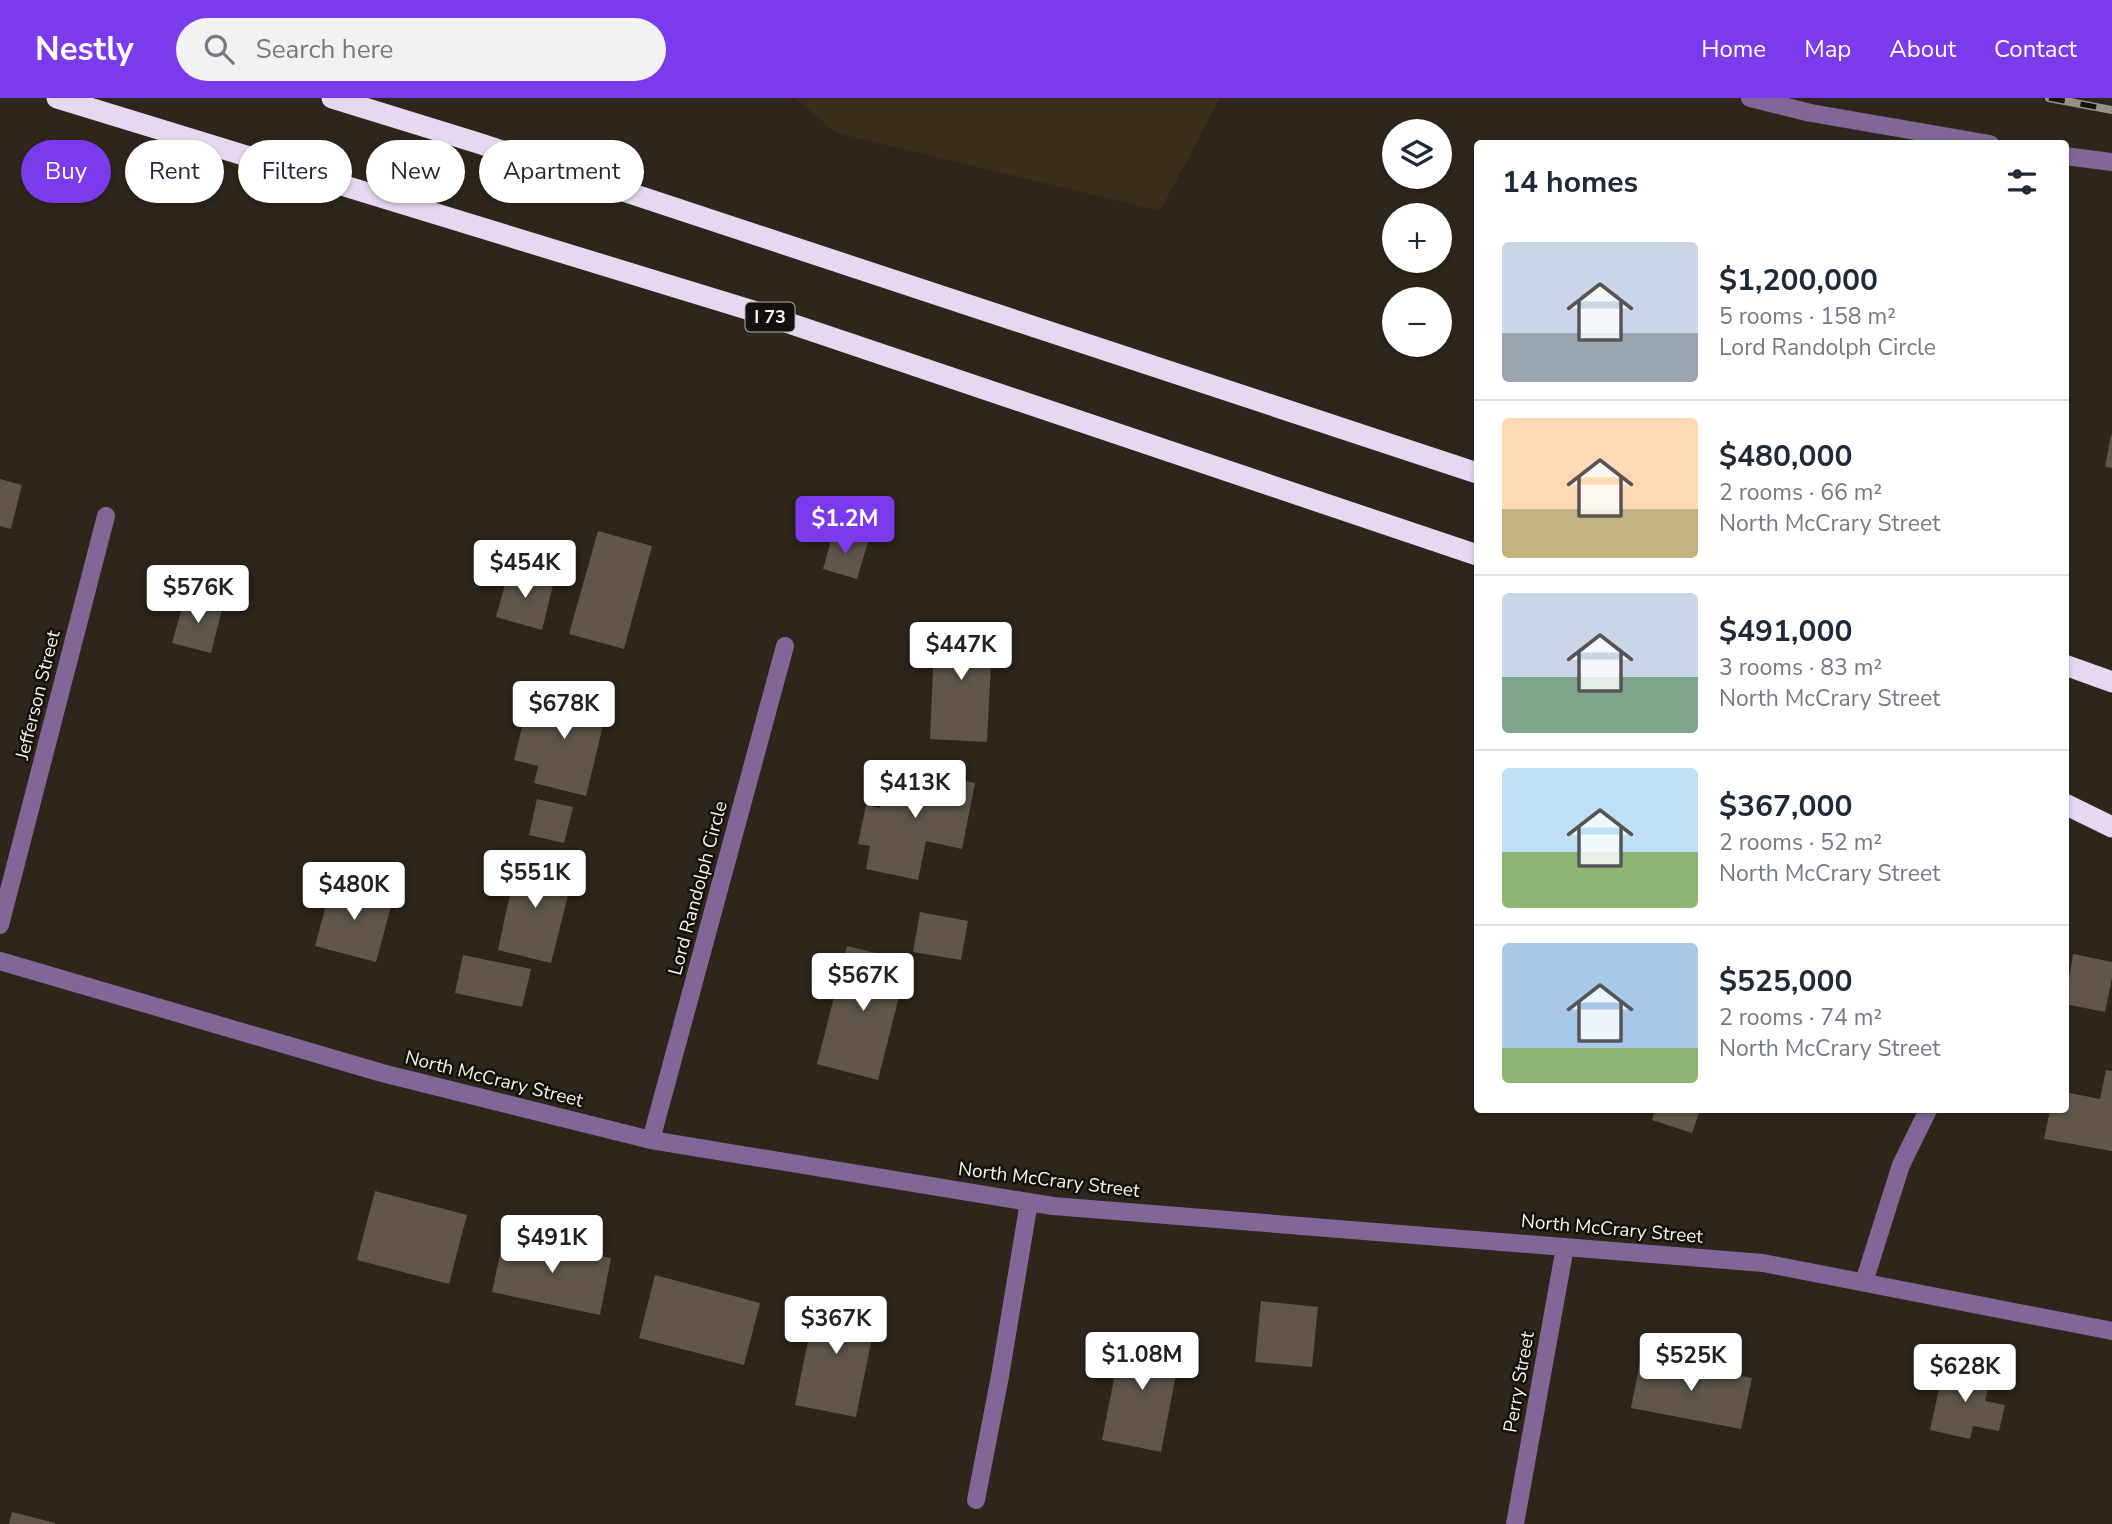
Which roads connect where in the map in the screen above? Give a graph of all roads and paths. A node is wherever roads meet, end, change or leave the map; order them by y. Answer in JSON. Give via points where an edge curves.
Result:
{"nodes":[{"id":1,"x":57,"y":98,"type":"edge"},
{"id":2,"x":332,"y":98,"type":"edge"},
{"id":3,"x":368,"y":98,"type":"edge"},
{"id":4,"x":1749,"y":98,"type":"edge"},
{"id":5,"x":1967,"y":140,"type":"edge"},
{"id":6,"x":478,"y":143,"type":"junction"},
{"id":7,"x":2069,"y":157,"type":"edge"},
{"id":8,"x":2112,"y":162,"type":"edge"},
{"id":9,"x":1474,"y":472,"type":"edge"},
{"id":10,"x":106,"y":516,"type":"dead end"},
{"id":11,"x":1474,"y":554,"type":"edge"},
{"id":12,"x":785,"y":646,"type":"dead end"},
{"id":13,"x":2069,"y":667,"type":"edge"},
{"id":14,"x":2112,"y":682,"type":"edge"},
{"id":15,"x":2069,"y":806,"type":"edge"},
{"id":16,"x":2112,"y":827,"type":"edge"},
{"id":17,"x":0,"y":925,"type":"edge"},
{"id":18,"x":0,"y":961,"type":"edge"},
{"id":19,"x":1927,"y":1113,"type":"edge"},
{"id":20,"x":651,"y":1140,"type":"junction"},
{"id":21,"x":1029,"y":1202,"type":"junction"},
{"id":22,"x":1565,"y":1247,"type":"junction"},
{"id":23,"x":1864,"y":1282,"type":"junction"},
{"id":24,"x":2112,"y":1331,"type":"edge"},
{"id":25,"x":976,"y":1500,"type":"dead end"},
{"id":26,"x":1515,"y":1524,"type":"edge"}],
"edges":[{"from":1,"to":11,"type":"highway","number":"I 73","via":[[750,310]]},
{"from":2,"to":6,"type":"highway"},
{"from":3,"to":6,"type":"highway"},
{"from":4,"to":5,"type":"street"},
{"from":6,"to":9,"type":"highway"},
{"from":7,"to":8,"type":"street"},
{"from":10,"to":17,"type":"street","name":"Jefferson Street"},
{"from":12,"to":20,"type":"street","name":"Lord Randolph Circle"},
{"from":13,"to":14,"type":"highway"},
{"from":15,"to":16,"type":"highway"},
{"from":18,"to":20,"type":"street","name":"North McCrary Street","via":[[382,1073]]},
{"from":19,"to":23,"type":"street","via":[[1901,1165]]},
{"from":20,"to":21,"type":"street","name":"North McCrary Street"},
{"from":21,"to":22,"type":"street","name":"North McCrary Street"},
{"from":21,"to":25,"type":"street"},
{"from":22,"to":23,"type":"street","name":"North McCrary Street","via":[[1763,1263]]},
{"from":22,"to":26,"type":"street","name":"Perry Street"},
{"from":23,"to":24,"type":"street","name":"North McCrary Street"}]}
